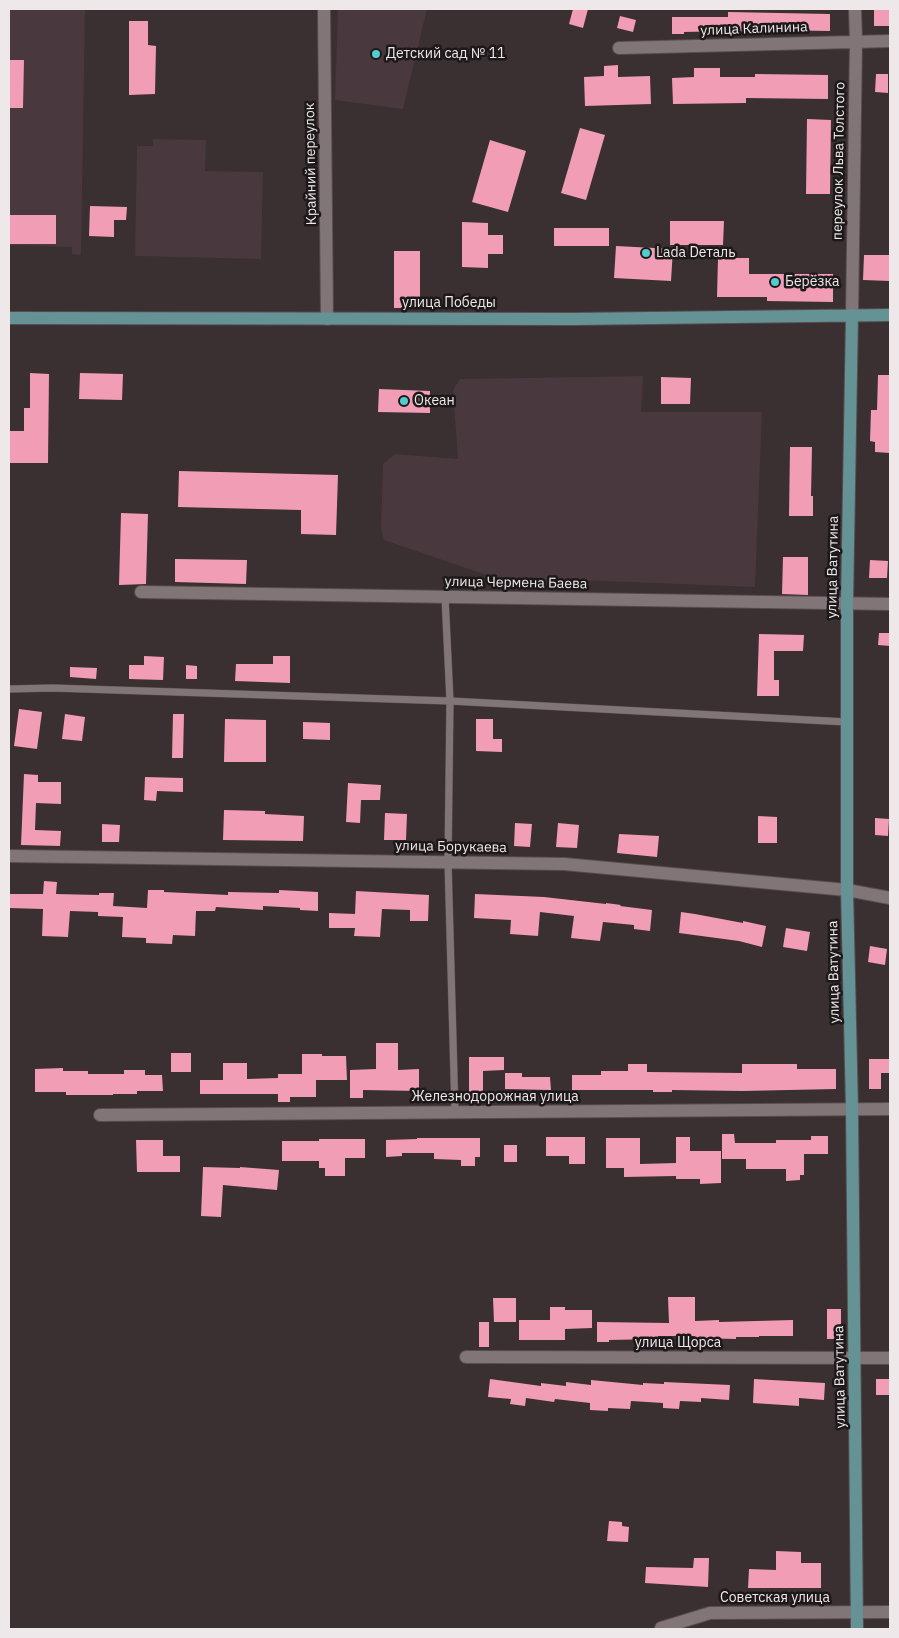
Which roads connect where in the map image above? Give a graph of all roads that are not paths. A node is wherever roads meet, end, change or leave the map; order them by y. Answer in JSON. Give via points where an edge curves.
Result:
{"nodes":[{"id":1,"x":324,"y":9,"type":"edge"},
{"id":2,"x":855,"y":9,"type":"edge"},
{"id":3,"x":856,"y":41,"type":"junction"},
{"id":4,"x":890,"y":41,"type":"edge"},
{"id":5,"x":619,"y":48,"type":"dead end"},
{"id":6,"x":852,"y":315,"type":"junction"},
{"id":7,"x":890,"y":315,"type":"edge"},
{"id":8,"x":9,"y":318,"type":"edge"},
{"id":9,"x":327,"y":319,"type":"junction"},
{"id":10,"x":142,"y":592,"type":"dead end"},
{"id":11,"x":445,"y":597,"type":"junction"},
{"id":12,"x":847,"y":603,"type":"junction"},
{"id":13,"x":890,"y":604,"type":"edge"},
{"id":14,"x":9,"y":689,"type":"edge"},
{"id":15,"x":450,"y":701,"type":"junction"},
{"id":16,"x":847,"y":722,"type":"junction"},
{"id":17,"x":9,"y":856,"type":"edge"},
{"id":18,"x":448,"y":862,"type":"junction"},
{"id":19,"x":847,"y":890,"type":"junction"},
{"id":20,"x":890,"y":898,"type":"edge"},
{"id":21,"x":852,"y":1109,"type":"junction"},
{"id":22,"x":890,"y":1109,"type":"edge"},
{"id":23,"x":455,"y":1112,"type":"junction"},
{"id":24,"x":100,"y":1115,"type":"dead end"},
{"id":25,"x":466,"y":1357,"type":"dead end"},
{"id":26,"x":855,"y":1358,"type":"junction"},
{"id":27,"x":890,"y":1358,"type":"edge"},
{"id":28,"x":858,"y":1612,"type":"junction"},
{"id":29,"x":890,"y":1612,"type":"edge"},
{"id":30,"x":661,"y":1628,"type":"dead end"},
{"id":31,"x":857,"y":1629,"type":"edge"}],
"edges":[{"from":1,"to":9,"type":"street","name":"Крайний переулок"},
{"from":2,"to":3,"type":"street","name":"переулок Льва Толстого"},
{"from":3,"to":4,"type":"street","name":"улица Калинина"},
{"from":3,"to":5,"type":"street","name":"улица Калинина"},
{"from":3,"to":6,"type":"street","name":"переулок Льва Толстого"},
{"from":6,"to":7,"type":"street","name":"улица Победы"},
{"from":6,"to":9,"type":"street","name":"улица Победы"},
{"from":6,"to":12,"type":"street","name":"улица Ватутина"},
{"from":8,"to":9,"type":"street","name":"улица Победы"},
{"from":10,"to":11,"type":"street","name":"улица Чермена Баева"},
{"from":11,"to":12,"type":"street","name":"улица Чермена Баева"},
{"from":11,"to":15,"type":"lane"},
{"from":12,"to":13,"type":"street","name":"улица Чермена Баева"},
{"from":12,"to":16,"type":"street","name":"улица Ватутина"},
{"from":14,"to":15,"type":"lane"},
{"from":15,"to":16,"type":"lane"},
{"from":15,"to":18,"type":"lane"},
{"from":16,"to":19,"type":"street","name":"улица Ватутина"},
{"from":17,"to":18,"type":"street","name":"улица Борукаева"},
{"from":18,"to":19,"type":"street","name":"улица Борукаева","via":[[564,864]]},
{"from":18,"to":23,"type":"lane"},
{"from":19,"to":20,"type":"street","name":"улица Борукаева"},
{"from":19,"to":21,"type":"street","name":"улица Ватутина"},
{"from":21,"to":22,"type":"street","name":"Железнодорожная улица"},
{"from":21,"to":23,"type":"street","name":"Железнодорожная улица"},
{"from":21,"to":26,"type":"street","name":"улица Ватутина"},
{"from":23,"to":24,"type":"street","name":"Железнодорожная улица"},
{"from":25,"to":26,"type":"street","name":"улица Щорса"},
{"from":26,"to":27,"type":"street","name":"улица Щорса"},
{"from":26,"to":28,"type":"street","name":"улица Ватутина"},
{"from":28,"to":29,"type":"street","name":"Советская улица"},
{"from":28,"to":30,"type":"street","name":"Советская улица","via":[[710,1613]]},
{"from":28,"to":31,"type":"street","name":"улица Ватутина"}]}
